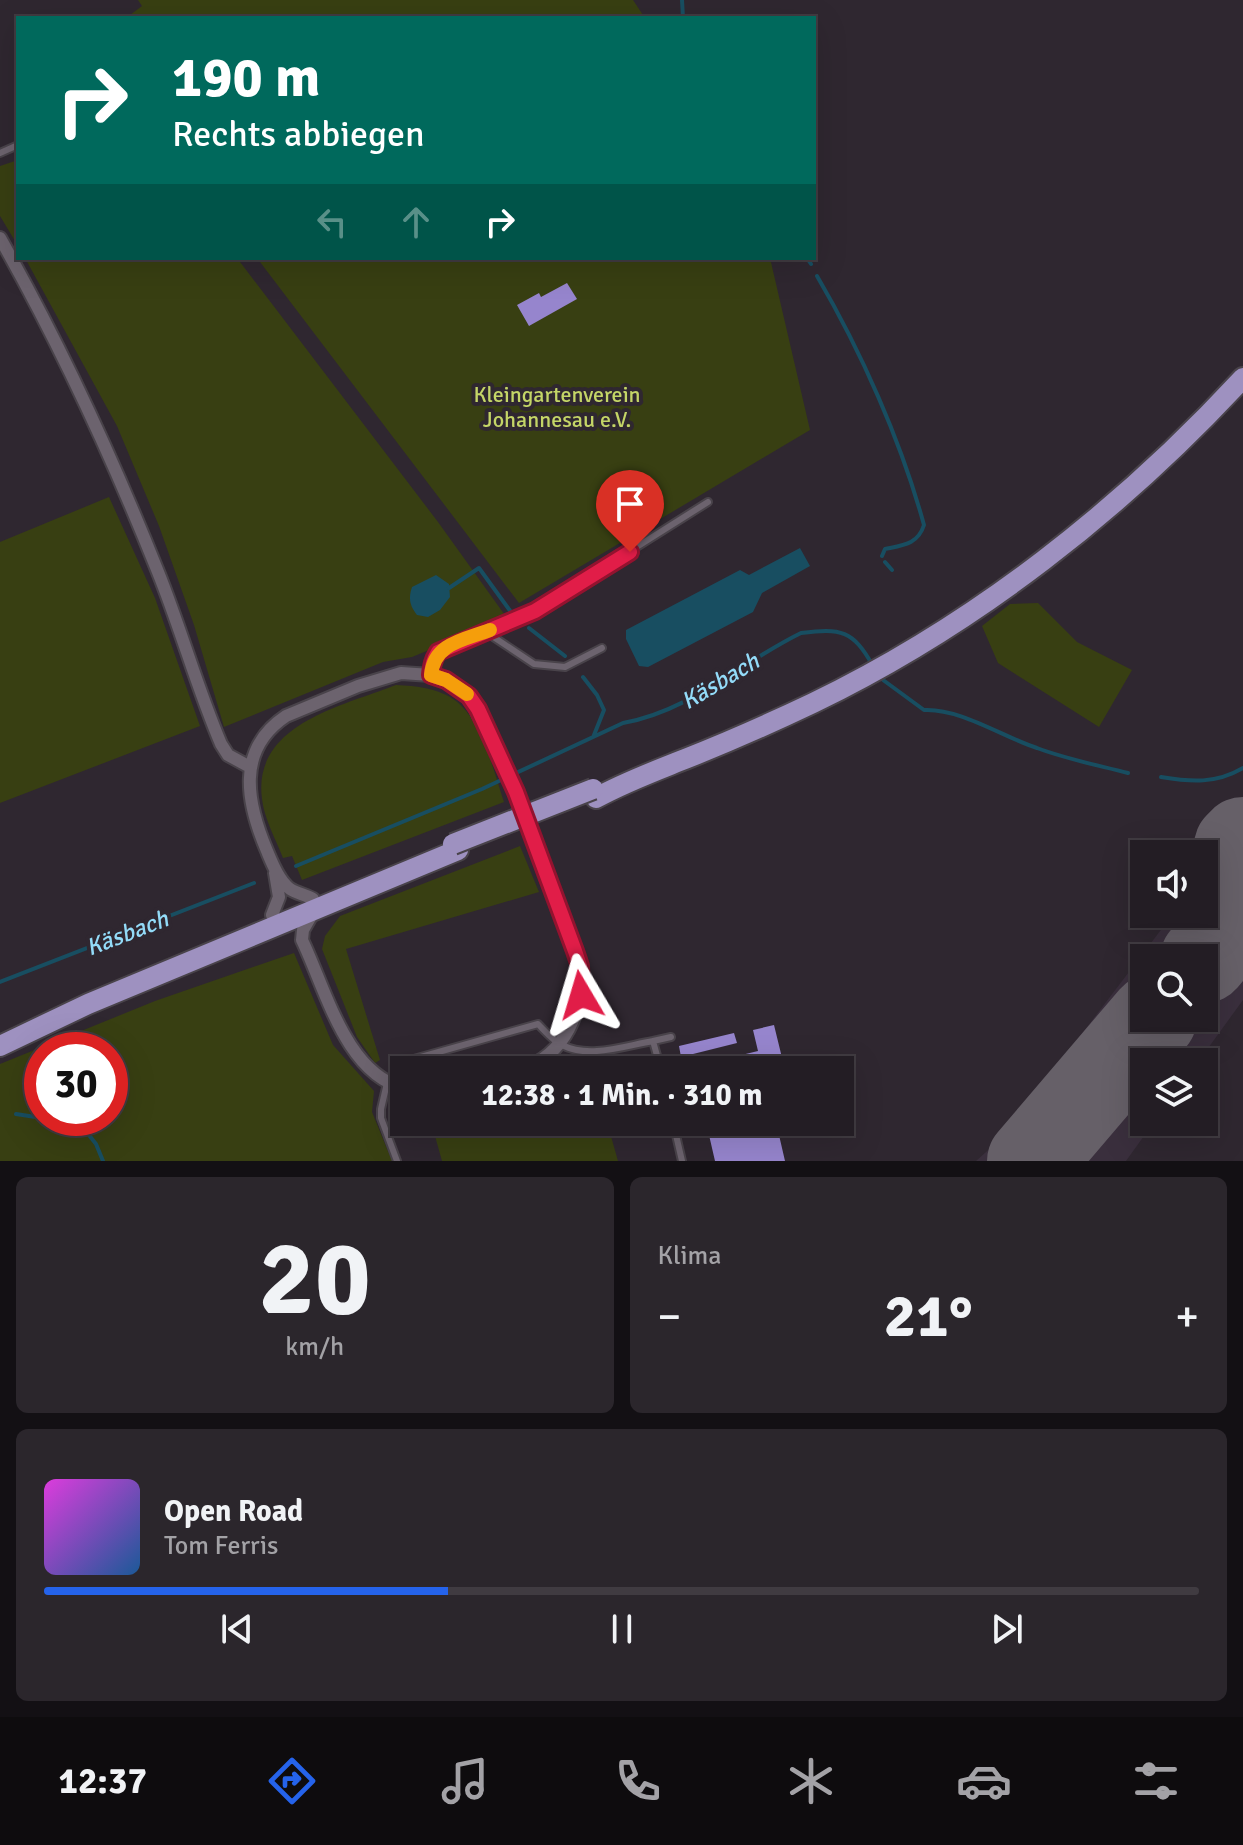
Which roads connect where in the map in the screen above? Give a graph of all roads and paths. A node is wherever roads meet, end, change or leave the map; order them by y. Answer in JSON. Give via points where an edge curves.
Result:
{"nodes":[{"id":1,"x":0,"y":238,"type":"edge"},
{"id":2,"x":1243,"y":378,"type":"edge"},
{"id":3,"x":708,"y":502,"type":"dead end"},
{"id":4,"x":486,"y":632,"type":"junction"},
{"id":5,"x":602,"y":648,"type":"dead end"},
{"id":6,"x":431,"y":675,"type":"junction"},
{"id":7,"x":250,"y":767,"type":"junction"},
{"id":8,"x":272,"y":862,"type":"junction"},
{"id":9,"x":314,"y":904,"type":"junction"},
{"id":10,"x":268,"y":922,"type":"junction"},
{"id":11,"x":302,"y":940,"type":"junction"},
{"id":12,"x":0,"y":1033,"type":"edge"},
{"id":13,"x":671,"y":1037,"type":"dead end"},
{"id":14,"x":559,"y":1044,"type":"junction"},
{"id":15,"x":654,"y":1044,"type":"junction"},
{"id":16,"x":0,"y":1046,"type":"edge"},
{"id":17,"x":545,"y":1056,"type":"edge"},
{"id":18,"x":657,"y":1056,"type":"edge"},
{"id":19,"x":387,"y":1083,"type":"junction"},
{"id":20,"x":390,"y":1084,"type":"edge"},
{"id":21,"x":676,"y":1136,"type":"edge"},
{"id":22,"x":397,"y":1161,"type":"edge"},
{"id":23,"x":682,"y":1161,"type":"edge"}],
"edges":[{"from":1,"to":7,"type":"street","via":[[90,409],[221,744],[228,755]]},
{"from":2,"to":9,"type":"main road","bridge":true,"via":[[1144,477],[1069,540],[929,638],[816,701],[737,737]]},
{"from":3,"to":4,"type":"lane","via":[[578,586]]},
{"from":4,"to":5,"type":"lane","via":[[534,664],[565,667]]},
{"from":4,"to":6,"type":"lane","via":[[438,652]]},
{"from":6,"to":7,"type":"street","via":[[386,676],[286,716],[261,741]]},
{"from":6,"to":14,"type":"street","via":[[469,696],[505,766],[580,966],[576,1018]]},
{"from":7,"to":8,"type":"street","via":[[254,820]]},
{"from":8,"to":9,"type":"street","via":[[290,889]]},
{"from":8,"to":10,"type":"street","via":[[279,897]]},
{"from":9,"to":10,"type":"main road"},
{"from":9,"to":11,"type":"street"},
{"from":10,"to":11,"type":"street"},
{"from":10,"to":12,"type":"main road"},
{"from":10,"to":16,"type":"main road"},
{"from":11,"to":19,"type":"street","via":[[354,1054]]},
{"from":13,"to":15,"type":"lane"},
{"from":14,"to":15,"type":"lane","via":[[592,1052]]},
{"from":14,"to":17,"type":"street"},
{"from":14,"to":19,"type":"lane","via":[[538,1024],[403,1062]]},
{"from":15,"to":18,"type":"lane"},
{"from":19,"to":20,"type":"street"},
{"from":19,"to":22,"type":"lane","via":[[381,1118]]},
{"from":21,"to":23,"type":"lane"}]}
